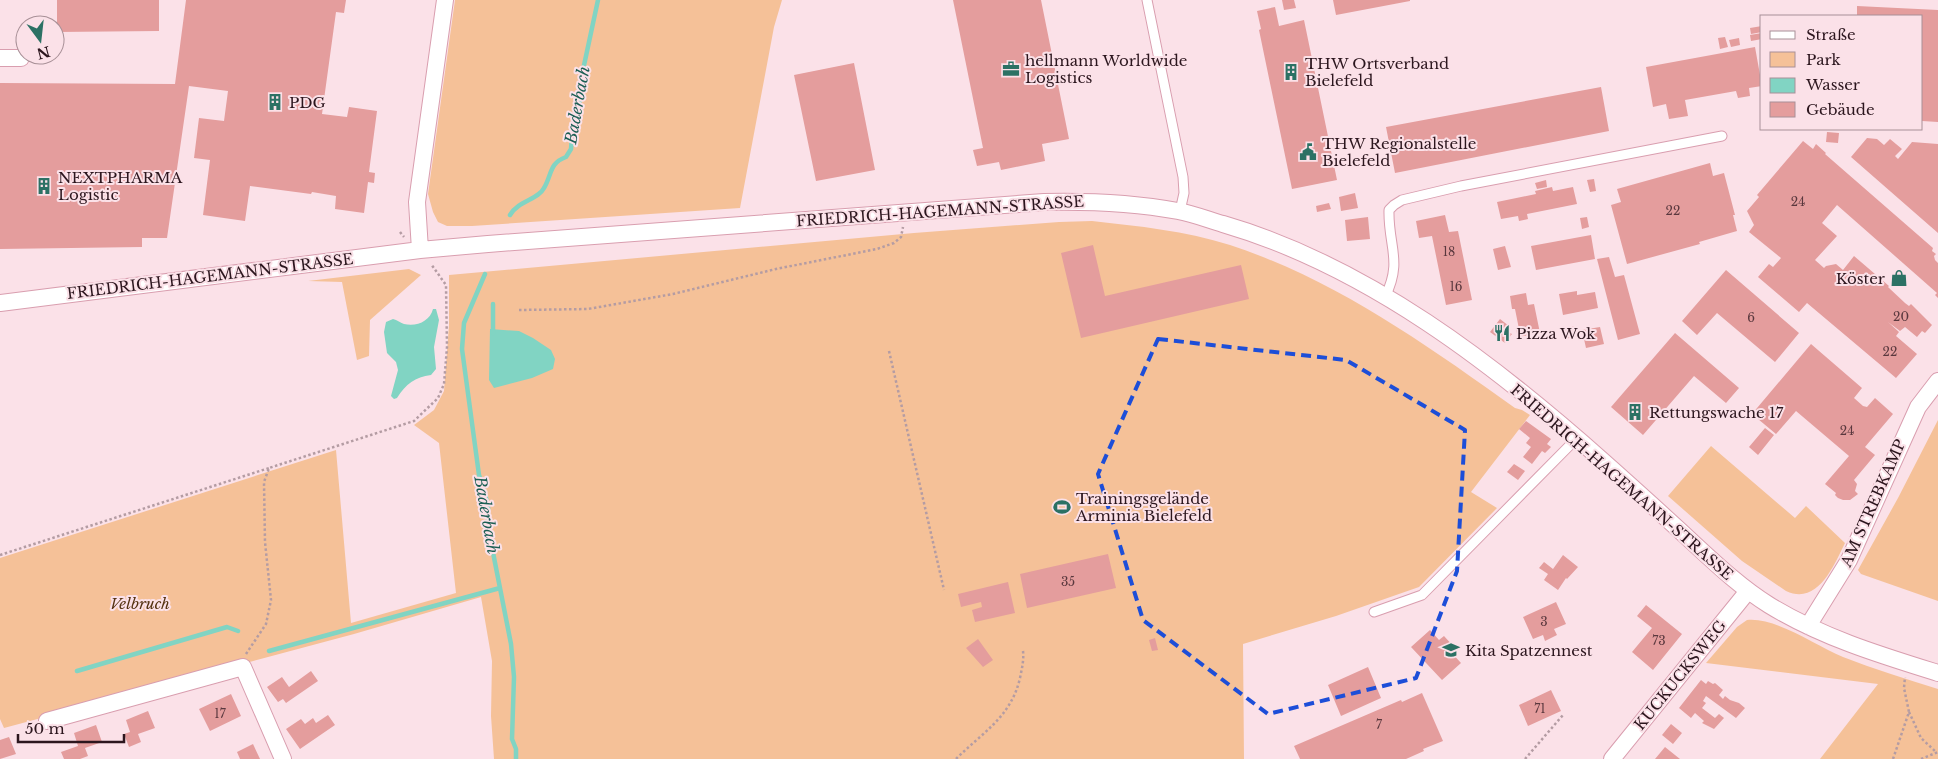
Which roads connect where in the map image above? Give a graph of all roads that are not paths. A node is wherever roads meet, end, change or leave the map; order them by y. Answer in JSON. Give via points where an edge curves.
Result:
{"nodes":[{"id":1,"x":445,"y":0,"type":"edge"},
{"id":2,"x":1147,"y":0,"type":"edge"},
{"id":3,"x":0,"y":58,"type":"edge"},
{"id":4,"x":15,"y":58,"type":"edge"},
{"id":5,"x":1722,"y":136,"type":"dead end"},
{"id":6,"x":1180,"y":211,"type":"junction"},
{"id":7,"x":420,"y":250,"type":"junction"},
{"id":8,"x":1385,"y":297,"type":"junction"},
{"id":9,"x":0,"y":303,"type":"edge"},
{"id":10,"x":1938,"y":381,"type":"edge"},
{"id":11,"x":1578,"y":438,"type":"junction"},
{"id":12,"x":1748,"y":591,"type":"junction"},
{"id":13,"x":1374,"y":612,"type":"dead end"},
{"id":14,"x":1808,"y":626,"type":"junction"},
{"id":15,"x":1938,"y":673,"type":"edge"},
{"id":16,"x":47,"y":722,"type":"dead end"},
{"id":17,"x":283,"y":759,"type":"edge"},
{"id":18,"x":1612,"y":759,"type":"edge"}],
"edges":[{"from":1,"to":7,"type":"street","via":[[417,202]]},
{"from":2,"to":6,"type":"lane","via":[[1183,177]]},
{"from":3,"to":4,"type":"street"},
{"from":5,"to":8,"type":"lane","via":[[1402,200],[1389,210],[1395,268]]},
{"from":6,"to":7,"type":"street","name":"FRIEDRICH-HAGEMANN-STRASSE","via":[[1093,202],[1054,202]]},
{"from":6,"to":8,"type":"street","name":"FRIEDRICH-HAGEMANN-STRASSE","via":[[1277,243]]},
{"from":7,"to":9,"type":"street","name":"FRIEDRICH-HAGEMANN-STRASSE"},
{"from":8,"to":11,"type":"street","name":"FRIEDRICH-HAGEMANN-STRASSE","via":[[1443,333]]},
{"from":10,"to":14,"type":"street","name":"AM STREBKAMP","via":[[1918,407],[1849,560]]},
{"from":11,"to":12,"type":"street","name":"FRIEDRICH-HAGEMANN-STRASSE"},
{"from":11,"to":13,"type":"lane","via":[[1422,595]]},
{"from":12,"to":14,"type":"street","name":"FRIEDRICH-HAGEMANN-STRASSE"},
{"from":12,"to":18,"type":"street","name":"KUCKUCKSWEG"},
{"from":14,"to":15,"type":"street","name":"FRIEDRICH-HAGEMANN-STRASSE","via":[[1866,650]]},
{"from":16,"to":17,"type":"street","via":[[243,667]]}]}
